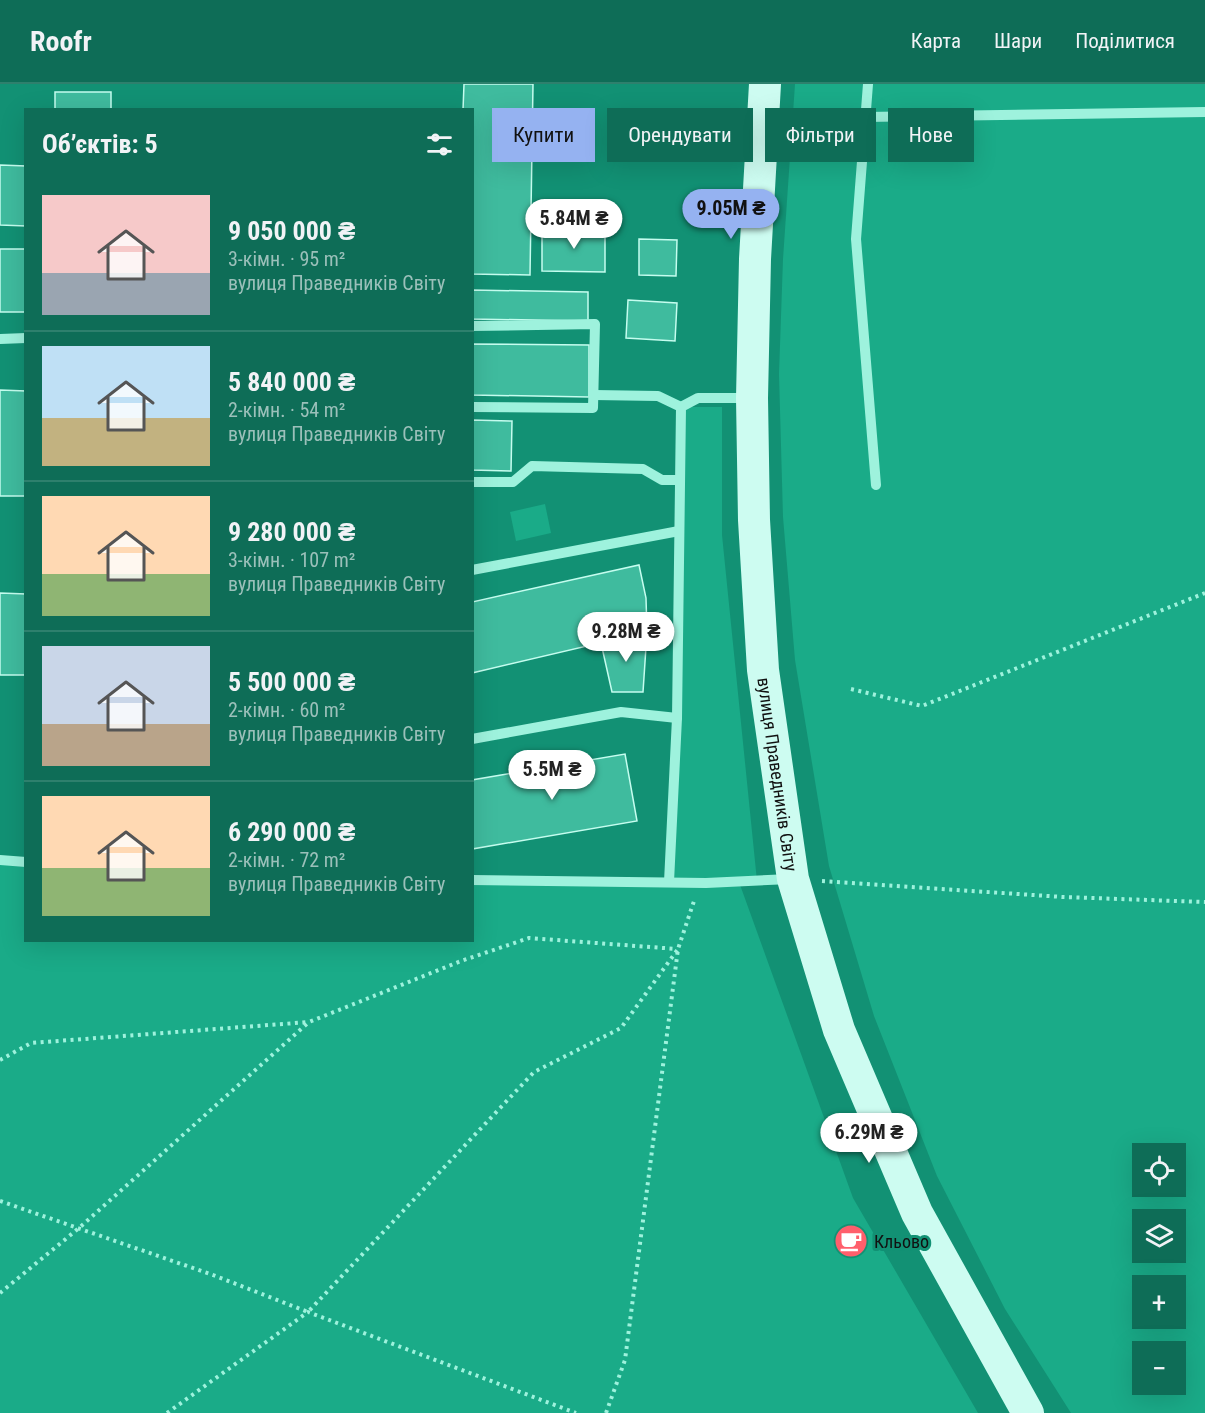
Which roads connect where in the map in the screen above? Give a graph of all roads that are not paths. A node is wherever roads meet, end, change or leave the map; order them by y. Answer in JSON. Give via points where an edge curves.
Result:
{"nodes":[{"id":1,"x":765,"y":84,"type":"edge"},
{"id":2,"x":868,"y":84,"type":"edge"},
{"id":3,"x":866,"y":108,"type":"edge"},
{"id":4,"x":1205,"y":112,"type":"edge"},
{"id":5,"x":876,"y":117,"type":"edge"},
{"id":6,"x":862,"y":162,"type":"edge"},
{"id":7,"x":474,"y":326,"type":"edge"},
{"id":8,"x":24,"y":338,"type":"edge"},
{"id":9,"x":0,"y":339,"type":"edge"},
{"id":10,"x":594,"y":395,"type":"junction"},
{"id":11,"x":752,"y":398,"type":"junction"},
{"id":12,"x":474,"y":407,"type":"edge"},
{"id":13,"x":681,"y":407,"type":"junction"},
{"id":14,"x":680,"y":480,"type":"junction"},
{"id":15,"x":474,"y":482,"type":"edge"},
{"id":16,"x":876,"y":485,"type":"dead end"},
{"id":17,"x":680,"y":531,"type":"junction"},
{"id":18,"x":474,"y":570,"type":"edge"},
{"id":19,"x":677,"y":718,"type":"junction"},
{"id":20,"x":474,"y":739,"type":"edge"},
{"id":21,"x":0,"y":860,"type":"edge"},
{"id":22,"x":24,"y":862,"type":"edge"},
{"id":23,"x":793,"y":879,"type":"junction"},
{"id":24,"x":474,"y":880,"type":"edge"},
{"id":25,"x":669,"y":882,"type":"junction"},
{"id":26,"x":1028,"y":1413,"type":"edge"}],
"edges":[{"from":1,"to":11,"type":"main road","name":"вулиця Праведників Світу"},
{"from":2,"to":3,"type":"lane"},
{"from":4,"to":5,"type":"lane"},
{"from":6,"to":16,"type":"lane","via":[[856,239]]},
{"from":7,"to":10,"type":"lane","via":[[595,324]]},
{"from":8,"to":9,"type":"lane"},
{"from":10,"to":12,"type":"lane","via":[[593,408]]},
{"from":10,"to":13,"type":"lane","via":[[658,396]]},
{"from":11,"to":13,"type":"lane","via":[[698,398]]},
{"from":11,"to":23,"type":"main road","name":"вулиця Праведників Світу","via":[[763,670]]},
{"from":13,"to":14,"type":"lane"},
{"from":14,"to":15,"type":"lane","via":[[662,480],[643,469],[532,466],[513,482]]},
{"from":14,"to":17,"type":"lane"},
{"from":17,"to":18,"type":"lane"},
{"from":17,"to":19,"type":"lane"},
{"from":19,"to":20,"type":"lane","via":[[621,712]]},
{"from":19,"to":25,"type":"lane"},
{"from":21,"to":22,"type":"lane"},
{"from":23,"to":25,"type":"lane"},
{"from":23,"to":26,"type":"main road","name":"вулиця Праведників Світу","via":[[839,1030],[917,1214]]},
{"from":24,"to":25,"type":"lane"}]}
